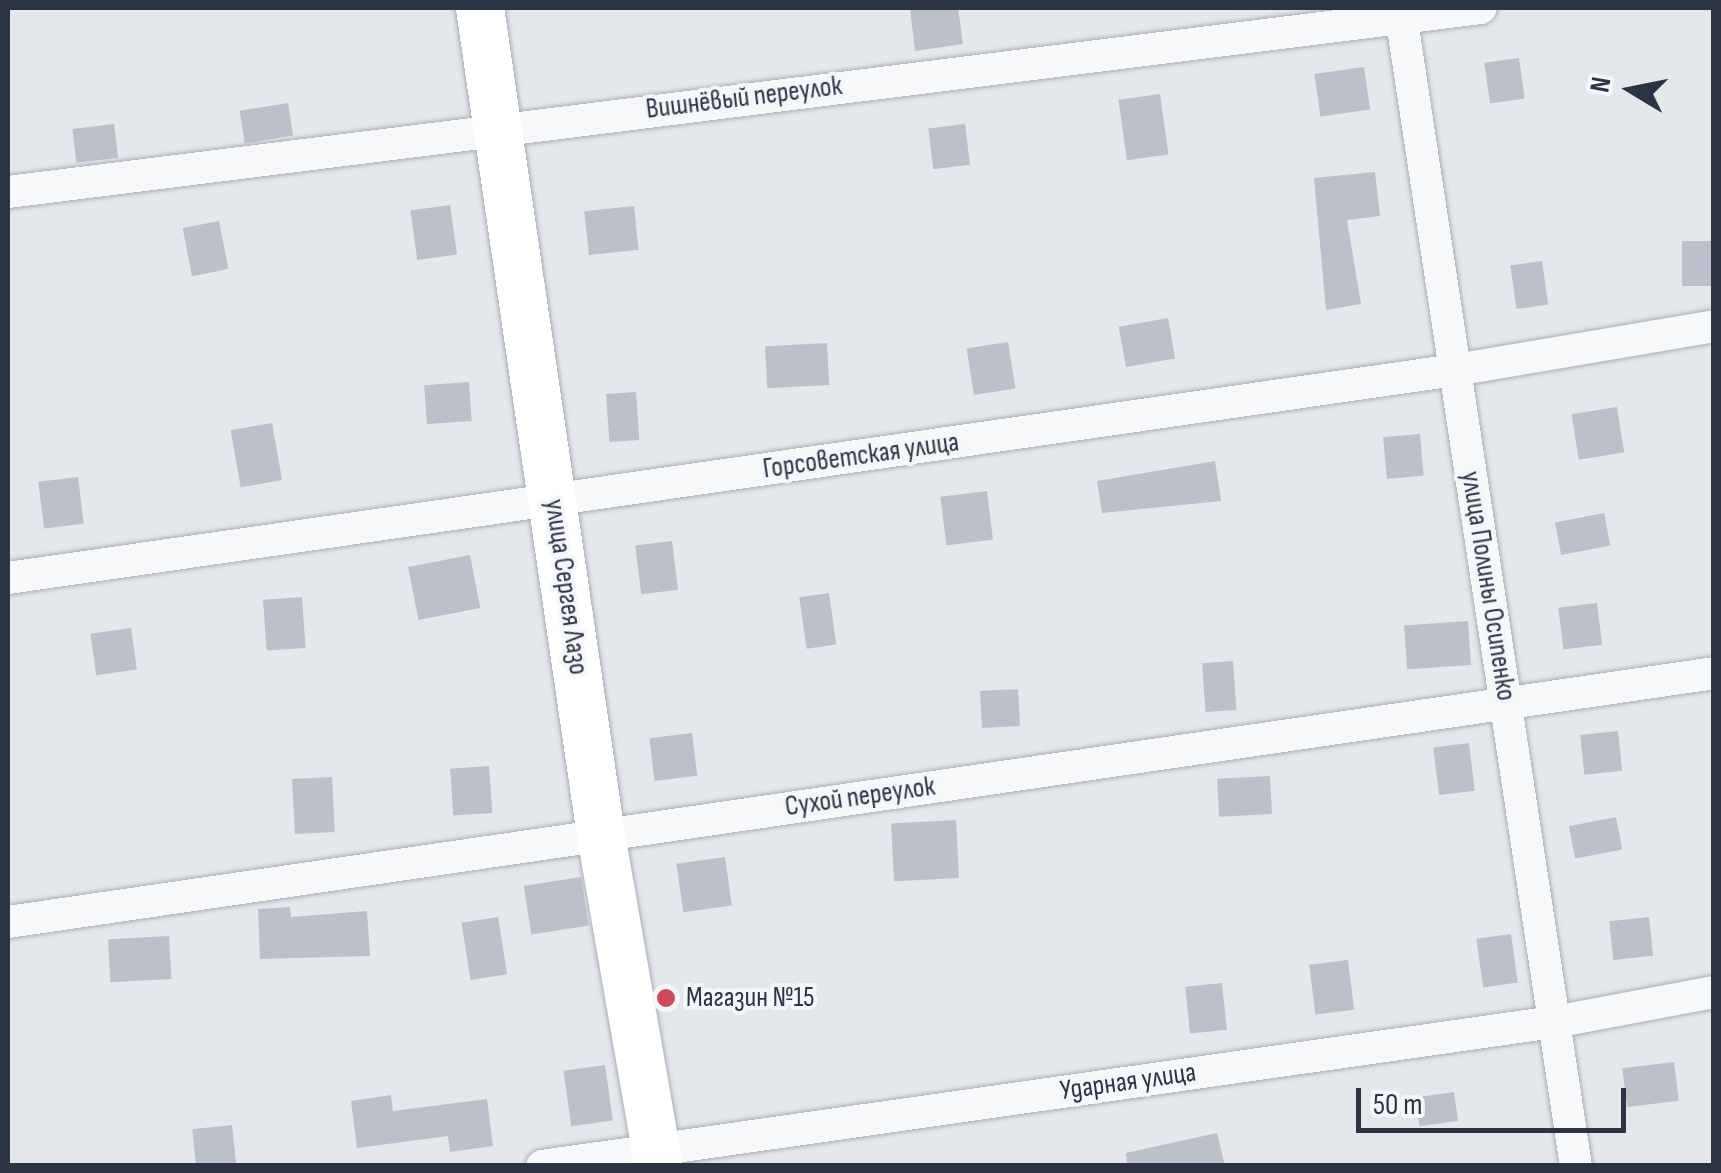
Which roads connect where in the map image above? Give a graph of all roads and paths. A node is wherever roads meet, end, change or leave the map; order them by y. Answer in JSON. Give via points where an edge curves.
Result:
{"nodes":[{"id":1,"x":480,"y":8,"type":"edge"},
{"id":2,"x":1481,"y":8,"type":"edge"},
{"id":3,"x":1400,"y":12,"type":"edge"},
{"id":4,"x":498,"y":128,"type":"junction"},
{"id":5,"x":8,"y":192,"type":"edge"},
{"id":6,"x":1714,"y":326,"type":"edge"},
{"id":7,"x":1455,"y":370,"type":"junction"},
{"id":8,"x":554,"y":500,"type":"junction"},
{"id":9,"x":8,"y":578,"type":"edge"},
{"id":10,"x":1714,"y":673,"type":"edge"},
{"id":11,"x":1506,"y":703,"type":"junction"},
{"id":12,"x":602,"y":835,"type":"junction"},
{"id":13,"x":8,"y":922,"type":"edge"},
{"id":14,"x":1714,"y":992,"type":"edge"},
{"id":15,"x":1554,"y":1022,"type":"junction"},
{"id":16,"x":658,"y":1158,"type":"edge"},
{"id":17,"x":542,"y":1166,"type":"edge"},
{"id":18,"x":1576,"y":1166,"type":"edge"}],
"edges":[{"from":1,"to":4,"type":"main road","name":"улица Сергея Лазо"},
{"from":2,"to":3,"type":"street","name":"Вишнёвый переулок"},
{"from":3,"to":4,"type":"street","name":"Вишнёвый переулок"},
{"from":3,"to":7,"type":"street","name":"улица Полины Осипенко"},
{"from":4,"to":5,"type":"street","name":"Вишнёвый переулок"},
{"from":4,"to":8,"type":"main road","name":"улица Сергея Лазо"},
{"from":6,"to":7,"type":"street","name":"Горсоветская улица"},
{"from":7,"to":8,"type":"street","name":"Горсоветская улица"},
{"from":7,"to":11,"type":"street","name":"улица Полины Осипенко"},
{"from":8,"to":9,"type":"street","name":"Горсоветская улица"},
{"from":8,"to":12,"type":"main road","name":"улица Сергея Лазо"},
{"from":10,"to":11,"type":"street","name":"Сухой переулок"},
{"from":11,"to":12,"type":"street","name":"Сухой переулок"},
{"from":11,"to":15,"type":"street","name":"улица Полины Осипенко"},
{"from":12,"to":13,"type":"street","name":"Сухой переулок"},
{"from":12,"to":16,"type":"main road","name":"улица Сергея Лазо"},
{"from":14,"to":15,"type":"street","name":"Ударная улица"},
{"from":15,"to":16,"type":"street","name":"Ударная улица"},
{"from":15,"to":18,"type":"street","name":"улица Полины Осипенко"},
{"from":16,"to":17,"type":"street","name":"Ударная улица"}]}
